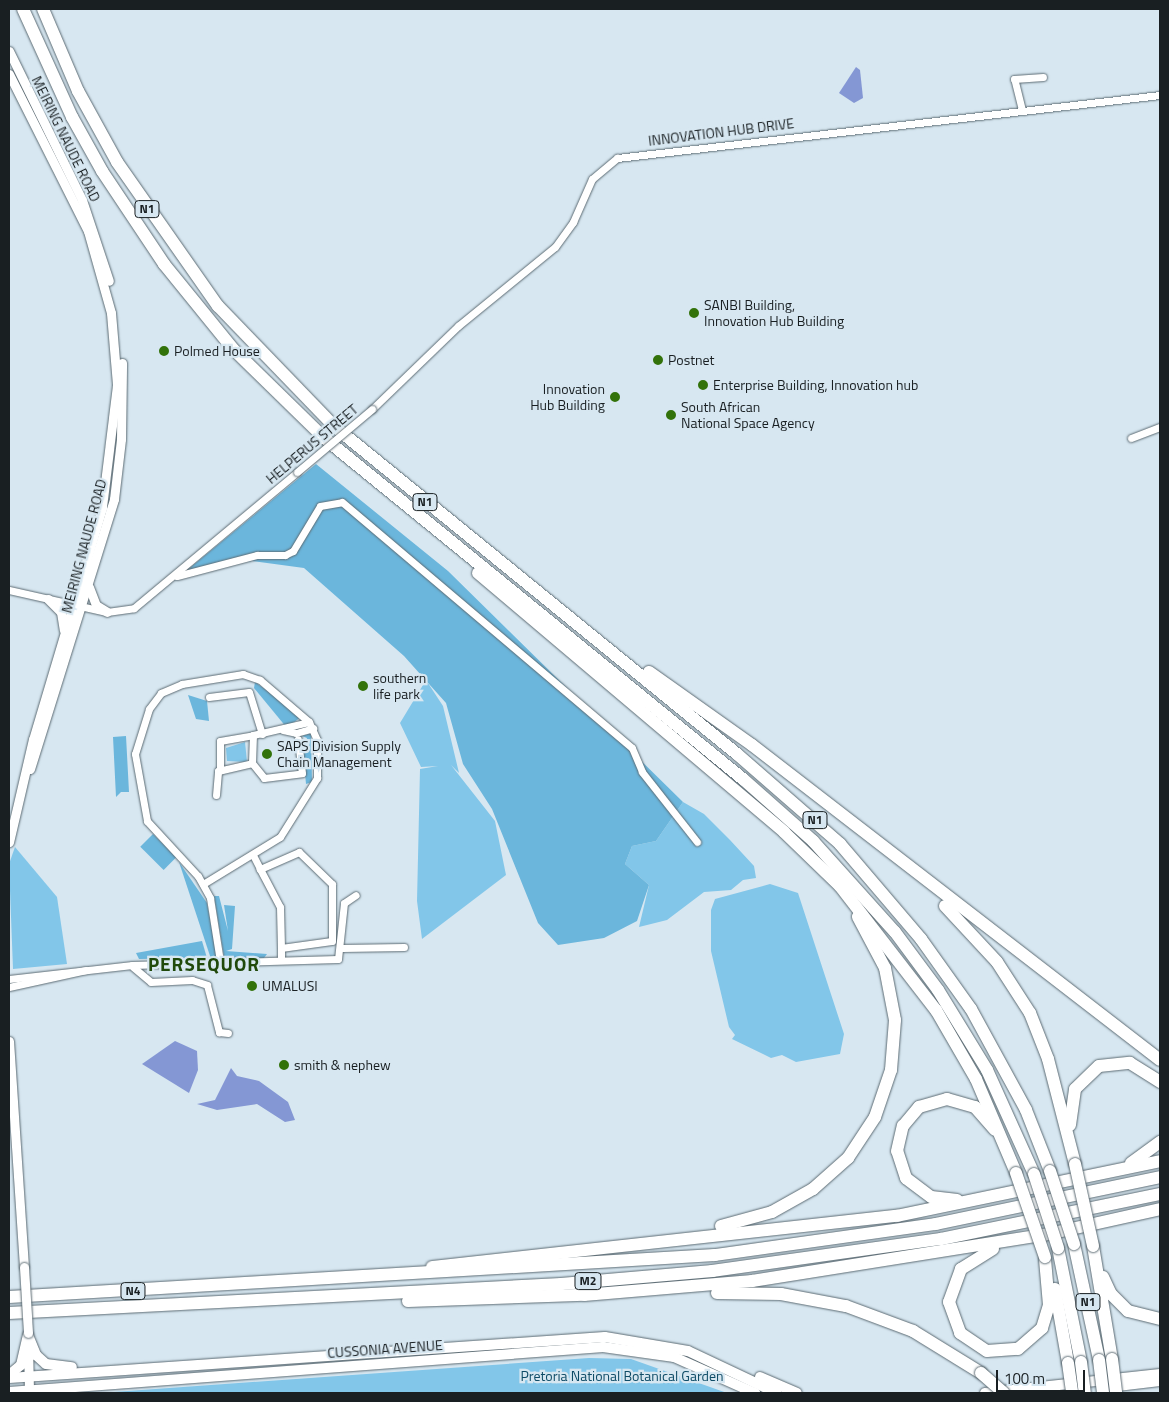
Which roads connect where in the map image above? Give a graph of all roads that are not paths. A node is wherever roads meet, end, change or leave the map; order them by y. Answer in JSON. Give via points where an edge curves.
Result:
{"nodes":[{"id":1,"x":23,"y":9,"type":"edge"},
{"id":2,"x":42,"y":9,"type":"edge"},
{"id":3,"x":9,"y":51,"type":"edge"},
{"id":4,"x":1021,"y":67,"type":"dead end"},
{"id":5,"x":9,"y":74,"type":"edge"},
{"id":6,"x":1022,"y":77,"type":"junction"},
{"id":7,"x":1043,"y":77,"type":"dead end"},
{"id":8,"x":1160,"y":95,"type":"edge"},
{"id":9,"x":1022,"y":110,"type":"junction"},
{"id":10,"x":458,"y":326,"type":"joint"},
{"id":11,"x":1160,"y":427,"type":"edge"},
{"id":12,"x":1131,"y":438,"type":"dead end"},
{"id":13,"x":485,"y":550,"type":"junction"},
{"id":14,"x":468,"y":557,"type":"junction"},
{"id":15,"x":177,"y":576,"type":"junction"},
{"id":16,"x":89,"y":587,"type":"junction"},
{"id":17,"x":9,"y":590,"type":"edge"},
{"id":18,"x":48,"y":599,"type":"junction"},
{"id":19,"x":78,"y":605,"type":"junction"},
{"id":20,"x":107,"y":612,"type":"junction"},
{"id":21,"x":64,"y":635,"type":"junction"},
{"id":22,"x":209,"y":697,"type":"dead end"},
{"id":23,"x":311,"y":725,"type":"junction"},
{"id":24,"x":262,"y":734,"type":"junction"},
{"id":25,"x":253,"y":735,"type":"junction"},
{"id":26,"x":298,"y":739,"type":"dead end"},
{"id":27,"x":252,"y":763,"type":"junction"},
{"id":28,"x":220,"y":770,"type":"junction"},
{"id":29,"x":20,"y":792,"type":"junction"},
{"id":30,"x":216,"y":795,"type":"dead end"},
{"id":31,"x":861,"y":831,"type":"junction"},
{"id":32,"x":9,"y":842,"type":"edge"},
{"id":33,"x":697,"y":842,"type":"dead end"},
{"id":34,"x":253,"y":855,"type":"junction"},
{"id":35,"x":808,"y":855,"type":"junction"},
{"id":36,"x":260,"y":869,"type":"junction"},
{"id":37,"x":203,"y":884,"type":"junction"},
{"id":38,"x":356,"y":895,"type":"dead end"},
{"id":39,"x":404,"y":947,"type":"dead end"},
{"id":40,"x":281,"y":948,"type":"junction"},
{"id":41,"x":342,"y":948,"type":"junction"},
{"id":42,"x":281,"y":960,"type":"junction"},
{"id":43,"x":220,"y":961,"type":"junction"},
{"id":44,"x":133,"y":967,"type":"dead end"},
{"id":45,"x":89,"y":969,"type":"junction"},
{"id":46,"x":9,"y":979,"type":"edge"},
{"id":47,"x":9,"y":987,"type":"edge"},
{"id":48,"x":228,"y":1033,"type":"dead end"},
{"id":49,"x":9,"y":1041,"type":"edge"},
{"id":50,"x":1160,"y":1060,"type":"edge"},
{"id":51,"x":1160,"y":1082,"type":"edge"},
{"id":52,"x":1160,"y":1142,"type":"edge"},
{"id":53,"x":1160,"y":1161,"type":"edge"},
{"id":54,"x":1074,"y":1162,"type":"junction"},
{"id":55,"x":1016,"y":1171,"type":"junction"},
{"id":56,"x":1160,"y":1178,"type":"edge"},
{"id":57,"x":1071,"y":1181,"type":"junction"},
{"id":58,"x":1025,"y":1191,"type":"junction"},
{"id":59,"x":1160,"y":1194,"type":"edge"},
{"id":60,"x":1160,"y":1209,"type":"edge"},
{"id":61,"x":1160,"y":1219,"type":"edge"},
{"id":62,"x":1090,"y":1226,"type":"junction"},
{"id":63,"x":1044,"y":1235,"type":"junction"},
{"id":64,"x":642,"y":1241,"type":"junction"},
{"id":65,"x":1094,"y":1249,"type":"junction"},
{"id":66,"x":1045,"y":1258,"type":"junction"},
{"id":67,"x":258,"y":1284,"type":"junction"},
{"id":68,"x":584,"y":1295,"type":"junction"},
{"id":69,"x":9,"y":1297,"type":"edge"},
{"id":70,"x":9,"y":1314,"type":"edge"},
{"id":71,"x":1160,"y":1319,"type":"edge"},
{"id":72,"x":28,"y":1334,"type":"junction"},
{"id":73,"x":1106,"y":1360,"type":"junction"},
{"id":74,"x":119,"y":1371,"type":"junction"},
{"id":75,"x":740,"y":1372,"type":"junction"},
{"id":76,"x":1160,"y":1374,"type":"edge"},
{"id":77,"x":9,"y":1376,"type":"edge"},
{"id":78,"x":28,"y":1377,"type":"junction"},
{"id":79,"x":732,"y":1381,"type":"junction"},
{"id":80,"x":1160,"y":1382,"type":"edge"},
{"id":81,"x":29,"y":1391,"type":"junction"},
{"id":82,"x":9,"y":1392,"type":"edge"},
{"id":83,"x":744,"y":1393,"type":"edge"},
{"id":84,"x":755,"y":1393,"type":"edge"},
{"id":85,"x":777,"y":1393,"type":"edge"},
{"id":86,"x":797,"y":1393,"type":"edge"},
{"id":87,"x":985,"y":1393,"type":"edge"},
{"id":88,"x":1004,"y":1393,"type":"edge"},
{"id":89,"x":1049,"y":1393,"type":"edge"},
{"id":90,"x":1072,"y":1393,"type":"edge"},
{"id":91,"x":1085,"y":1393,"type":"edge"},
{"id":92,"x":1103,"y":1393,"type":"edge"},
{"id":93,"x":1116,"y":1393,"type":"edge"}],
"edges":[{"from":1,"to":14,"type":"highway","number":"N1","via":[[72,117],[102,171],[190,299],[293,411]]},
{"from":2,"to":13,"type":"highway","number":"N1","via":[[78,90],[117,162],[218,306],[324,417]]},
{"from":3,"to":16,"type":"street","name":"MEIRING NAUDE ROAD","via":[[86,209],[104,258],[117,317],[123,378],[119,464]]},
{"from":4,"to":6,"type":"street"},
{"from":5,"to":19,"type":"street","name":"MEIRING NAUDE ROAD","via":[[82,217],[105,287],[115,346],[110,463]]},
{"from":6,"to":7,"type":"street"},
{"from":6,"to":9,"type":"street","via":[[1013,82]]},
{"from":8,"to":9,"type":"street","name":"INNOVATION HUB DRIVE"},
{"from":9,"to":10,"type":"street","name":"INNOVATION HUB DRIVE","via":[[617,158],[592,179],[574,222],[555,247]]},
{"from":10,"to":15,"type":"street","name":"HELPERUS STREET","bridge":true,"via":[[372,409]]},
{"from":11,"to":12,"type":"street"},
{"from":13,"to":31,"type":"highway","via":[[509,562]]},
{"from":13,"to":73,"type":"highway","number":"N1","bridge":true,"via":[[808,813],[863,867],[971,1009],[1026,1110],[1074,1244]]},
{"from":14,"to":35,"type":"highway","via":[[502,598]]},
{"from":14,"to":91,"type":"highway","number":"N1","bridge":true,"via":[[743,778],[839,868],[895,932],[948,1006],[987,1070],[1034,1174],[1058,1248]]},
{"from":15,"to":20,"type":"street","name":"HELPERUS STREET","via":[[134,608]]},
{"from":15,"to":33,"type":"street","via":[[293,551],[320,506],[342,502],[632,748],[642,772]]},
{"from":16,"to":19,"type":"street","name":"MEIRING NAUDE ROAD"},
{"from":16,"to":20,"type":"street","via":[[96,605]]},
{"from":17,"to":18,"type":"street"},
{"from":18,"to":19,"type":"street"},
{"from":18,"to":21,"type":"street","via":[[62,614]]},
{"from":19,"to":20,"type":"street"},
{"from":19,"to":21,"type":"street","name":"MEIRING NAUDE ROAD"},
{"from":19,"to":29,"type":"street","name":"MEIRING NAUDE ROAD"},
{"from":21,"to":29,"type":"street","name":"MEIRING NAUDE ROAD"},
{"from":22,"to":24,"type":"street","via":[[250,693]]},
{"from":23,"to":24,"type":"street","via":[[296,733],[283,730]]},
{"from":23,"to":34,"type":"street","via":[[317,774],[312,792],[280,837]]},
{"from":23,"to":37,"type":"street","via":[[247,675],[232,674],[165,691],[149,709],[135,754],[147,821]]},
{"from":24,"to":25,"type":"street"},
{"from":25,"to":27,"type":"street"},
{"from":25,"to":28,"type":"street","via":[[220,742]]},
{"from":26,"to":27,"type":"street","via":[[302,773],[264,778]]},
{"from":27,"to":28,"type":"street"},
{"from":28,"to":30,"type":"street","via":[[215,780]]},
{"from":29,"to":32,"type":"street","name":"MEIRING NAUDE ROAD"},
{"from":31,"to":50,"type":"highway"},
{"from":31,"to":54,"type":"highway","via":[[969,930],[1012,981],[1044,1045]]},
{"from":34,"to":36,"type":"street"},
{"from":34,"to":37,"type":"street"},
{"from":35,"to":55,"type":"highway","via":[[867,916],[936,1010],[976,1079]]},
{"from":35,"to":64,"type":"highway","via":[[862,923],[888,978],[894,1046],[879,1108],[848,1158],[793,1202],[745,1220]]},
{"from":36,"to":40,"type":"street","via":[[280,907]]},
{"from":36,"to":40,"type":"street","via":[[299,852],[333,888],[331,944]]},
{"from":37,"to":43,"type":"street","via":[[212,905]]},
{"from":38,"to":41,"type":"street","via":[[344,903]]},
{"from":39,"to":41,"type":"street"},
{"from":40,"to":42,"type":"street"},
{"from":41,"to":42,"type":"street","via":[[341,957],[334,960]]},
{"from":42,"to":43,"type":"street"},
{"from":43,"to":45,"type":"street"},
{"from":44,"to":48,"type":"street","via":[[151,982],[192,980],[207,985],[219,1032]]},
{"from":45,"to":46,"type":"street"},
{"from":45,"to":47,"type":"street"},
{"from":49,"to":72,"type":"street","bridge":true},
{"from":51,"to":54,"type":"highway","via":[[1144,1068],[1123,1062],[1100,1066],[1084,1077],[1069,1110]]},
{"from":52,"to":57,"type":"highway","via":[[1137,1161]]},
{"from":53,"to":57,"type":"highway"},
{"from":54,"to":65,"type":"highway","bridge":true},
{"from":55,"to":58,"type":"highway","via":[[989,1122],[961,1101],[937,1100],[919,1107],[906,1121],[899,1136],[897,1156],[903,1172],[931,1197],[959,1200]]},
{"from":55,"to":66,"type":"highway","bridge":true},
{"from":56,"to":67,"type":"highway","number":"M2","via":[[1005,1212],[780,1248],[541,1269]]},
{"from":57,"to":58,"type":"highway"},
{"from":58,"to":64,"type":"highway","via":[[897,1216]]},
{"from":59,"to":70,"type":"highway","number":"M2","via":[[941,1239],[712,1271],[561,1284]]},
{"from":60,"to":62,"type":"highway"},
{"from":61,"to":62,"type":"highway"},
{"from":62,"to":63,"type":"highway"},
{"from":63,"to":66,"type":"highway","via":[[988,1251],[962,1270],[949,1302],[960,1333],[975,1346],[994,1352],[1012,1351],[1030,1341],[1042,1328],[1049,1305]]},
{"from":63,"to":68,"type":"highway","via":[[818,1273]]},
{"from":64,"to":67,"type":"highway"},
{"from":65,"to":71,"type":"highway","via":[[1117,1301],[1135,1314]]},
{"from":65,"to":73,"type":"highway"},
{"from":66,"to":90,"type":"highway","bridge":true},
{"from":67,"to":69,"type":"highway","number":"N4"},
{"from":68,"to":70,"type":"highway"},
{"from":68,"to":88,"type":"highway","bridge":true,"via":[[750,1292],[814,1298],[902,1326],[981,1373]]},
{"from":72,"to":74,"type":"main road","via":[[36,1355],[50,1366]]},
{"from":72,"to":77,"type":"main road","via":[[20,1366]]},
{"from":72,"to":78,"type":"street"},
{"from":73,"to":92,"type":"highway","number":"N1","bridge":true},
{"from":73,"to":93,"type":"highway","bridge":true},
{"from":74,"to":75,"type":"main road","name":"CUSSONIA AVENUE","via":[[606,1337],[673,1346]]},
{"from":74,"to":78,"type":"main road","name":"CUSSONIA AVENUE"},
{"from":75,"to":85,"type":"main road"},
{"from":75,"to":86,"type":"main road"},
{"from":76,"to":87,"type":"main road"},
{"from":77,"to":78,"type":"main road","name":"CUSSONIA AVENUE"},
{"from":78,"to":81,"type":"street"},
{"from":79,"to":81,"type":"main road","name":"CUSSONIA AVENUE","via":[[674,1357],[603,1347]]},
{"from":79,"to":83,"type":"main road"},
{"from":79,"to":84,"type":"main road","name":"CUSSONIA AVENUE"},
{"from":80,"to":89,"type":"main road"},
{"from":81,"to":82,"type":"main road","name":"CUSSONIA AVENUE"}]}
